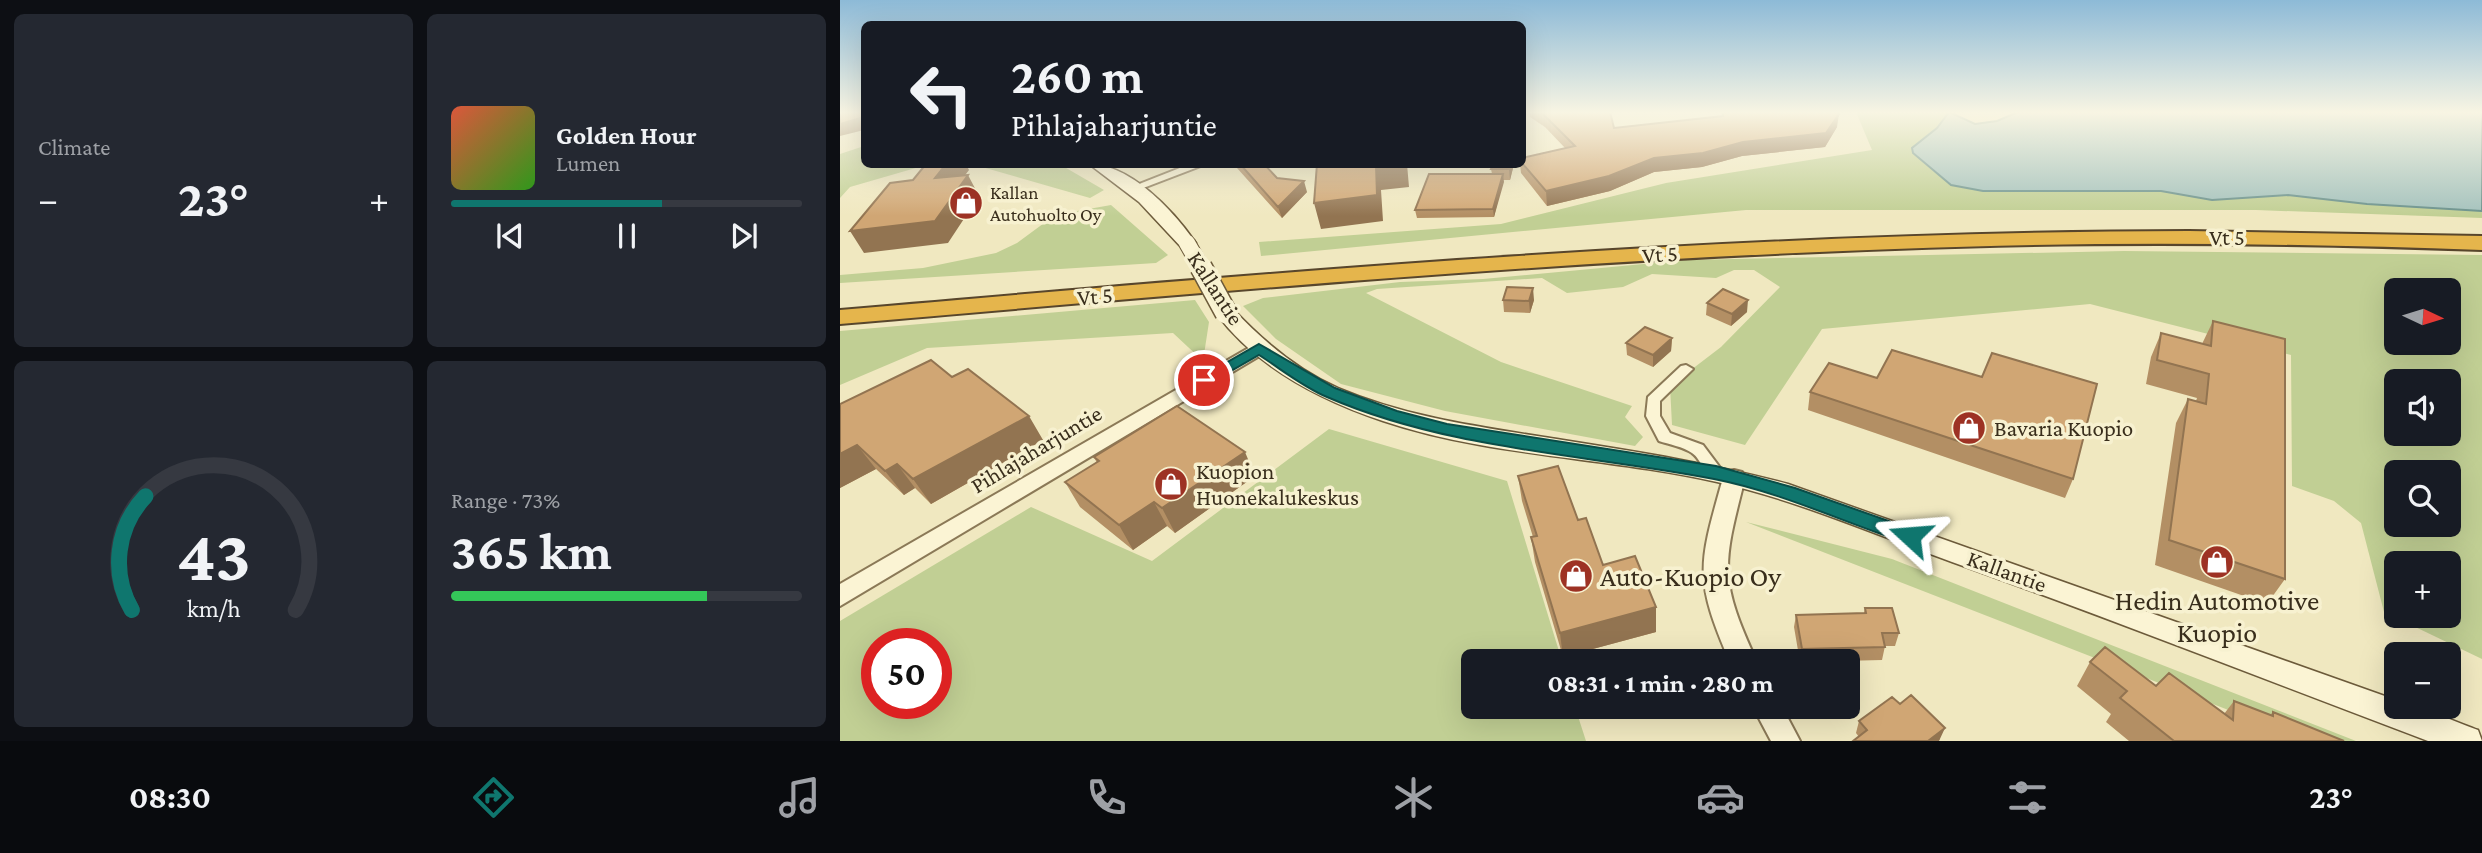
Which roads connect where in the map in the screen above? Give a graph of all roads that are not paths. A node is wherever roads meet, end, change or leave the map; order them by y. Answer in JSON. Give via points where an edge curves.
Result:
{"nodes":[{"id":1,"x":1102,"y":168,"type":"edge"},
{"id":2,"x":1190,"y":168,"type":"edge"},
{"id":3,"x":1134,"y":188,"type":"junction"},
{"id":4,"x":2482,"y":229,"type":"edge"},
{"id":5,"x":2482,"y":243,"type":"edge"},
{"id":6,"x":840,"y":301,"type":"edge"},
{"id":7,"x":840,"y":317,"type":"edge"},
{"id":8,"x":1259,"y":348,"type":"junction"},
{"id":9,"x":1686,"y":369,"type":"dead end"},
{"id":10,"x":1725,"y":476,"type":"junction"},
{"id":11,"x":840,"y":596,"type":"edge"},
{"id":12,"x":1738,"y":649,"type":"edge"},
{"id":13,"x":1774,"y":719,"type":"edge"},
{"id":14,"x":1786,"y":741,"type":"edge"},
{"id":15,"x":2467,"y":741,"type":"edge"}],
"edges":[{"from":1,"to":3,"type":"main road","name":"Kallantie"},
{"from":2,"to":3,"type":"street"},
{"from":3,"to":8,"type":"main road","name":"Kallantie","bridge":true,"via":[[1167,217],[1226,313]]},
{"from":4,"to":6,"type":"highway","name":"Vt 5","via":[[2221,222],[1863,229],[1418,254]]},
{"from":5,"to":7,"type":"highway","name":"Vt 5","via":[[2088,237],[1739,248]]},
{"from":8,"to":10,"type":"main road","name":"Kallantie","via":[[1329,392],[1392,416],[1486,437]]},
{"from":8,"to":11,"type":"street","name":"Pihlajaharjuntie"},
{"from":9,"to":10,"type":"street","via":[[1653,400],[1653,416],[1664,437],[1698,449]]},
{"from":10,"to":12,"type":"street","via":[[1714,568],[1725,621]]},
{"from":10,"to":15,"type":"main road","name":"Kallantie","via":[[1788,493],[2056,588]]},
{"from":13,"to":14,"type":"street"}]}
